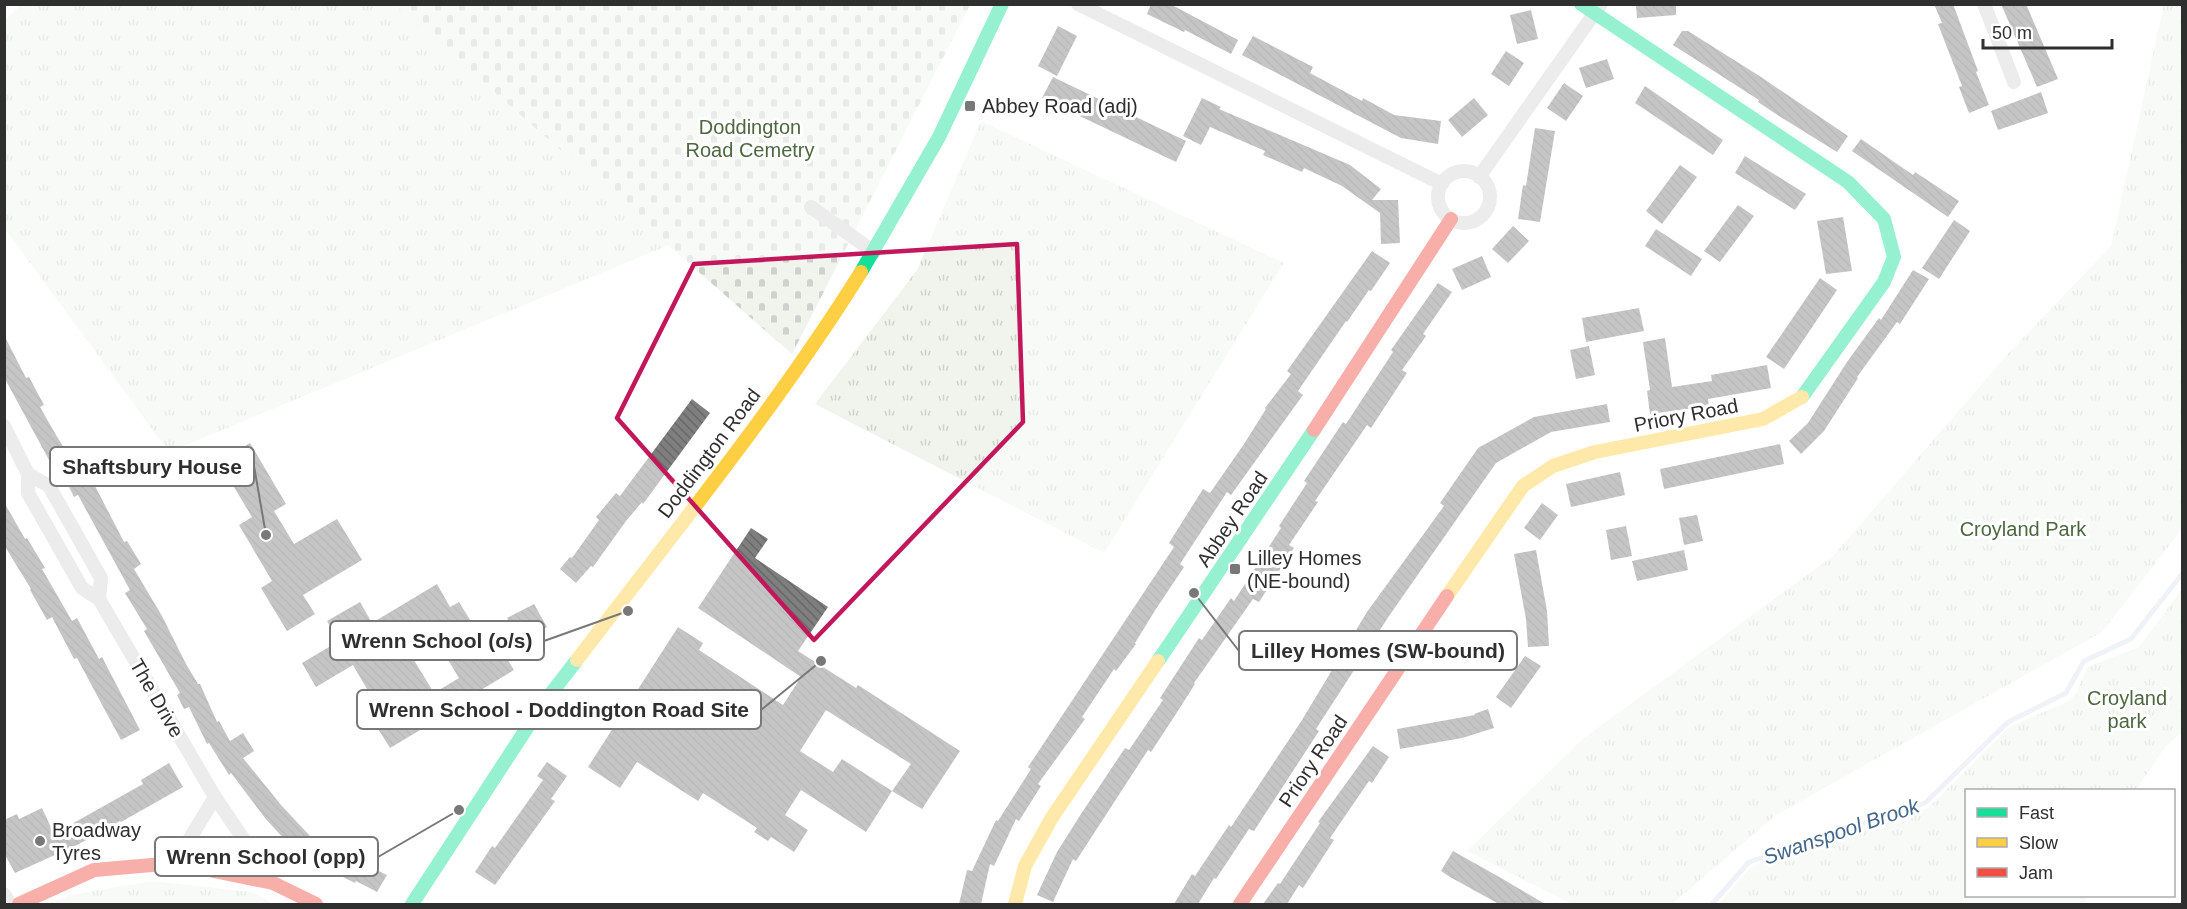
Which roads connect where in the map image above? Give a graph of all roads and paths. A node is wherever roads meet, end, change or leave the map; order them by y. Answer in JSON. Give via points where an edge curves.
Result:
{"nodes":[{"id":1,"x":1002,"y":4,"type":"edge"},
{"id":2,"x":1078,"y":4,"type":"edge"},
{"id":3,"x":1581,"y":4,"type":"edge"},
{"id":4,"x":1984,"y":4,"type":"edge"},
{"id":5,"x":1598,"y":9,"type":"edge"},
{"id":6,"x":2014,"y":82,"type":"dead end"},
{"id":7,"x":1479,"y":177,"type":"junction"},
{"id":8,"x":1442,"y":184,"type":"junction"},
{"id":9,"x":811,"y":207,"type":"dead end"},
{"id":10,"x":1451,"y":219,"type":"junction"},
{"id":11,"x":874,"y":252,"type":"junction"},
{"id":12,"x":4,"y":426,"type":"edge"},
{"id":13,"x":28,"y":474,"type":"junction"},
{"id":14,"x":99,"y":599,"type":"junction"},
{"id":15,"x":215,"y":797,"type":"junction"},
{"id":16,"x":175,"y":863,"type":"junction"},
{"id":17,"x":273,"y":883,"type":"junction"},
{"id":18,"x":4,"y":894,"type":"edge"},
{"id":19,"x":10,"y":904,"type":"edge"},
{"id":20,"x":19,"y":904,"type":"edge"},
{"id":21,"x":316,"y":904,"type":"edge"},
{"id":22,"x":412,"y":904,"type":"edge"},
{"id":23,"x":1015,"y":904,"type":"edge"},
{"id":24,"x":1240,"y":904,"type":"edge"}],
"edges":[{"from":1,"to":11,"type":"street","name":"Doddington Road","via":[[939,137]]},
{"from":2,"to":8,"type":"street"},
{"from":3,"to":5,"type":"street","name":"Priory Road"},
{"from":4,"to":6,"type":"street"},
{"from":5,"to":7,"type":"street"},
{"from":5,"to":24,"type":"street","name":"Priory Road","via":[[1848,182],[1884,219],[1894,257],[1884,282],[1800,399],[1763,419],[1595,452],[1553,466],[1523,486]]},
{"from":7,"to":8,"type":"street","via":[[1462,172]]},
{"from":7,"to":10,"type":"street","via":[[1490,195],[1486,212],[1467,223]]},
{"from":8,"to":10,"type":"street","via":[[1439,204]]},
{"from":9,"to":11,"type":"street"},
{"from":10,"to":23,"type":"street","name":"Abbey Road","via":[[1298,455],[1051,819],[1025,866]]},
{"from":11,"to":22,"type":"street","name":"Doddington Road","via":[[812,348],[750,433],[542,705]]},
{"from":12,"to":13,"type":"street","name":"The Drive"},
{"from":13,"to":14,"type":"street","name":"The Drive","via":[[28,493],[82,588]]},
{"from":13,"to":14,"type":"street","name":"The Drive","via":[[49,486],[101,578]]},
{"from":14,"to":15,"type":"street","name":"The Drive"},
{"from":15,"to":16,"type":"street"},
{"from":15,"to":17,"type":"street","name":"The Drive"},
{"from":16,"to":17,"type":"street"},
{"from":16,"to":20,"type":"street","via":[[94,870]]},
{"from":17,"to":21,"type":"street"},
{"from":18,"to":19,"type":"street"}]}
